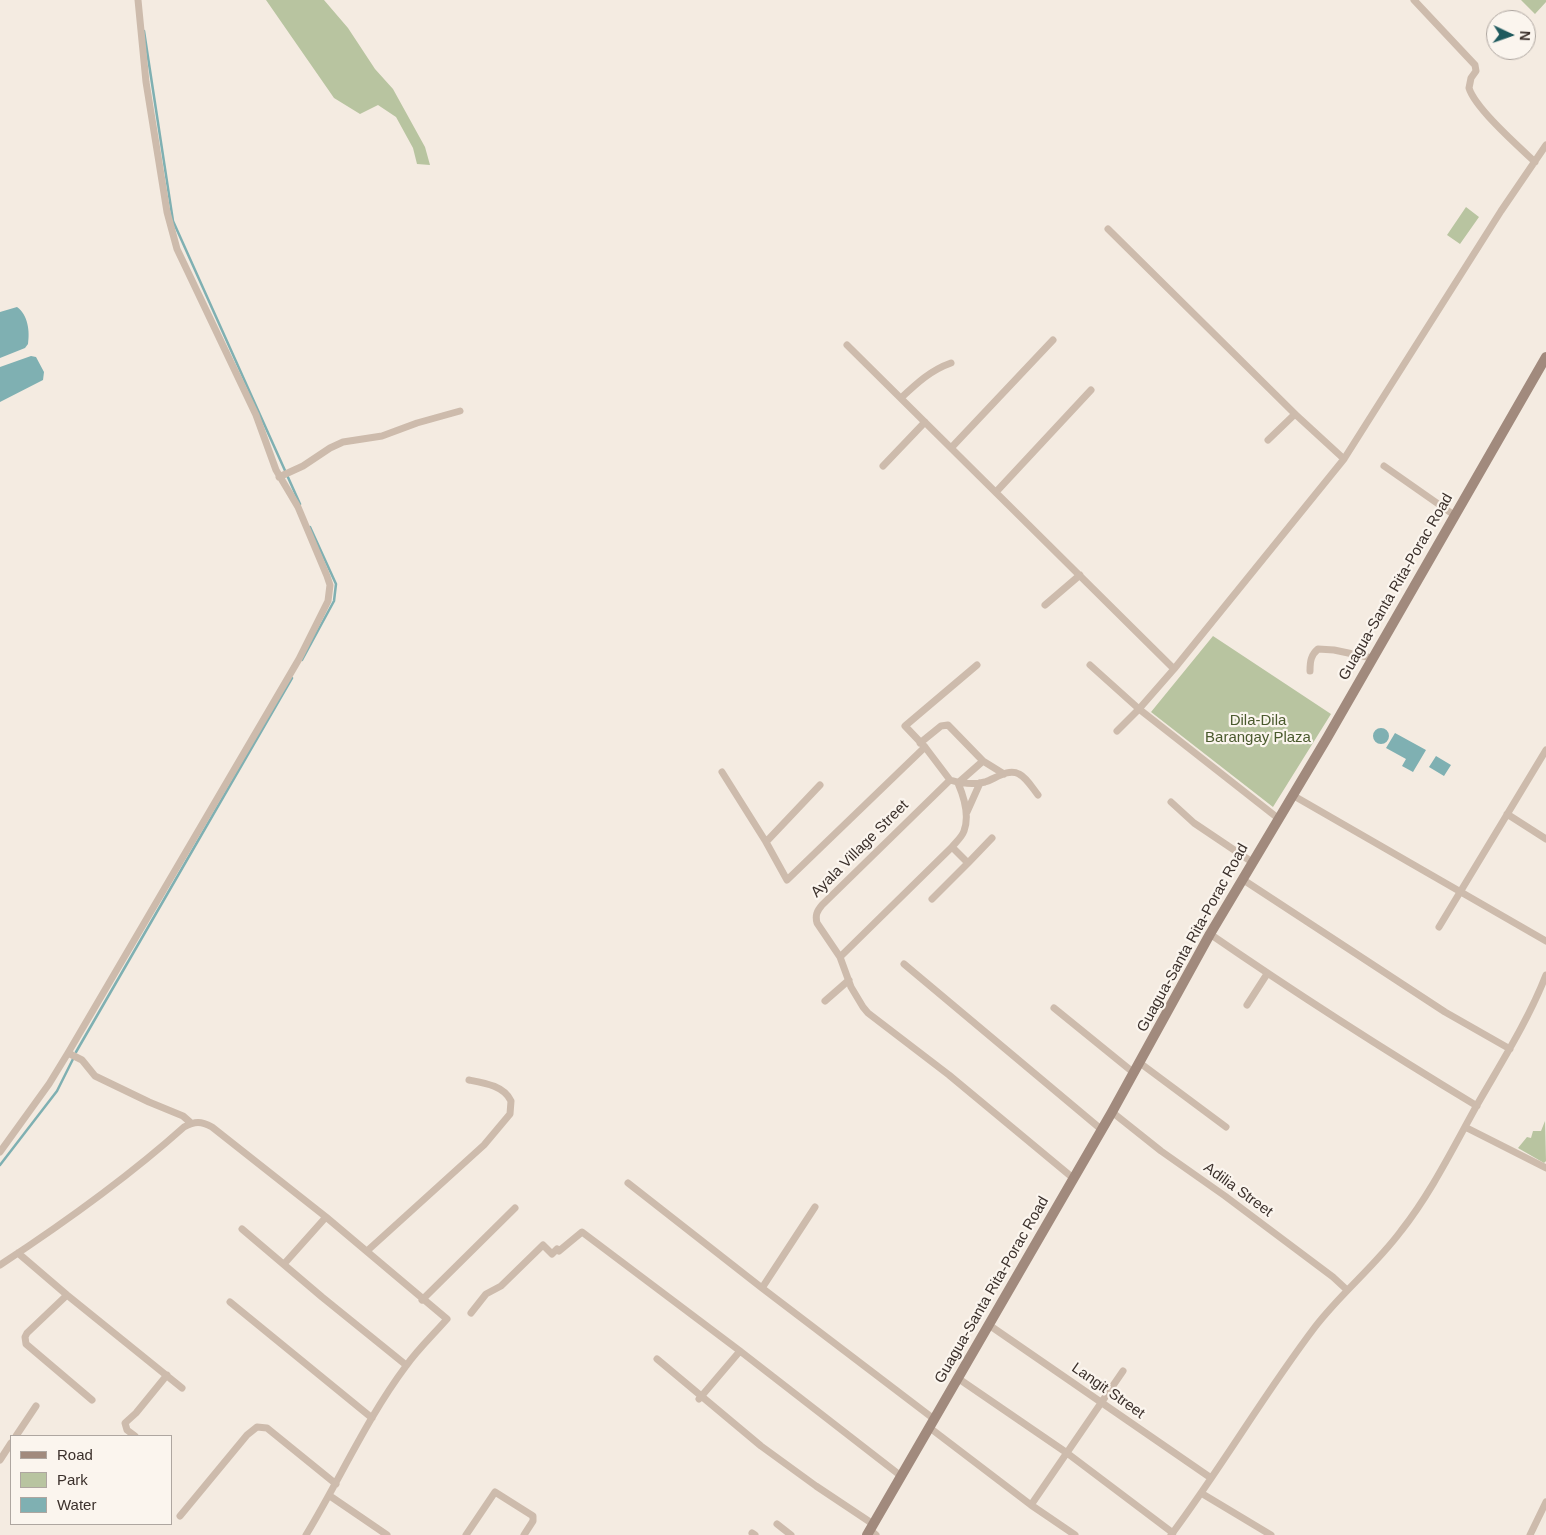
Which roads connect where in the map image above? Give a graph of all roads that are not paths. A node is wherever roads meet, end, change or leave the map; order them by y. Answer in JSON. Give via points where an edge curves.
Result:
{"nodes":[{"id":1,"x":138,"y":0,"type":"edge"},
{"id":2,"x":1414,"y":0,"type":"edge"},
{"id":3,"x":1546,"y":145,"type":"edge"},
{"id":4,"x":1535,"y":162,"type":"junction"},
{"id":5,"x":1108,"y":228,"type":"dead end"},
{"id":6,"x":1053,"y":340,"type":"dead end"},
{"id":7,"x":847,"y":345,"type":"dead end"},
{"id":8,"x":1546,"y":357,"type":"edge"},
{"id":9,"x":951,"y":363,"type":"dead end"},
{"id":10,"x":1091,"y":390,"type":"dead end"},
{"id":11,"x":901,"y":398,"type":"junction"},
{"id":12,"x":460,"y":411,"type":"dead end"},
{"id":13,"x":1295,"y":414,"type":"junction"},
{"id":14,"x":925,"y":422,"type":"junction"},
{"id":15,"x":1268,"y":440,"type":"dead end"},
{"id":16,"x":952,"y":448,"type":"junction"},
{"id":17,"x":1344,"y":459,"type":"junction"},
{"id":18,"x":883,"y":466,"type":"dead end"},
{"id":19,"x":1384,"y":466,"type":"dead end"},
{"id":20,"x":284,"y":475,"type":"junction"},
{"id":21,"x":996,"y":492,"type":"junction"},
{"id":22,"x":1454,"y":515,"type":"junction"},
{"id":23,"x":1080,"y":575,"type":"junction"},
{"id":24,"x":1045,"y":606,"type":"dead end"},
{"id":25,"x":1372,"y":658,"type":"junction"},
{"id":26,"x":977,"y":664,"type":"dead end"},
{"id":27,"x":1090,"y":665,"type":"dead end"},
{"id":28,"x":1174,"y":669,"type":"junction"},
{"id":29,"x":1310,"y":671,"type":"dead end"},
{"id":30,"x":1139,"y":709,"type":"junction"},
{"id":31,"x":1117,"y":731,"type":"dead end"},
{"id":32,"x":922,"y":745,"type":"junction"},
{"id":33,"x":1546,"y":750,"type":"edge"},
{"id":34,"x":982,"y":761,"type":"junction"},
{"id":35,"x":722,"y":772,"type":"dead end"},
{"id":36,"x":1004,"y":774,"type":"junction"},
{"id":37,"x":950,"y":780,"type":"junction"},
{"id":38,"x":958,"y":782,"type":"junction"},
{"id":39,"x":980,"y":783,"type":"junction"},
{"id":40,"x":820,"y":785,"type":"dead end"},
{"id":41,"x":1038,"y":795,"type":"dead end"},
{"id":42,"x":1294,"y":796,"type":"junction"},
{"id":43,"x":1171,"y":802,"type":"dead end"},
{"id":44,"x":966,"y":814,"type":"junction"},
{"id":45,"x":1507,"y":814,"type":"junction"},
{"id":46,"x":1279,"y":819,"type":"junction"},
{"id":47,"x":992,"y":838,"type":"dead end"},
{"id":48,"x":1546,"y":839,"type":"edge"},
{"id":49,"x":766,"y":842,"type":"junction"},
{"id":50,"x":952,"y":847,"type":"junction"},
{"id":51,"x":1252,"y":862,"type":"junction"},
{"id":52,"x":968,"y":863,"type":"junction"},
{"id":53,"x":1242,"y":879,"type":"junction"},
{"id":54,"x":1460,"y":892,"type":"junction"},
{"id":55,"x":932,"y":899,"type":"dead end"},
{"id":56,"x":1439,"y":927,"type":"dead end"},
{"id":57,"x":1210,"y":934,"type":"junction"},
{"id":58,"x":1546,"y":942,"type":"edge"},
{"id":59,"x":840,"y":957,"type":"junction"},
{"id":60,"x":904,"y":964,"type":"dead end"},
{"id":61,"x":1267,"y":974,"type":"junction"},
{"id":62,"x":1546,"y":975,"type":"edge"},
{"id":63,"x":849,"y":980,"type":"junction"},
{"id":64,"x":824,"y":1001,"type":"dead end"},
{"id":65,"x":1247,"y":1005,"type":"dead end"},
{"id":66,"x":1054,"y":1008,"type":"dead end"},
{"id":67,"x":1510,"y":1049,"type":"junction"},
{"id":68,"x":68,"y":1053,"type":"junction"},
{"id":69,"x":1140,"y":1063,"type":"junction"},
{"id":70,"x":1134,"y":1073,"type":"junction"},
{"id":71,"x":469,"y":1080,"type":"dead end"},
{"id":72,"x":1476,"y":1106,"type":"junction"},
{"id":73,"x":1112,"y":1112,"type":"junction"},
{"id":74,"x":191,"y":1123,"type":"junction"},
{"id":75,"x":1226,"y":1127,"type":"dead end"},
{"id":76,"x":1465,"y":1127,"type":"junction"},
{"id":77,"x":1102,"y":1130,"type":"junction"},
{"id":78,"x":0,"y":1152,"type":"edge"},
{"id":79,"x":1546,"y":1168,"type":"edge"},
{"id":80,"x":1073,"y":1178,"type":"junction"},
{"id":81,"x":628,"y":1183,"type":"dead end"},
{"id":82,"x":814,"y":1207,"type":"dead end"},
{"id":83,"x":515,"y":1208,"type":"dead end"},
{"id":84,"x":326,"y":1216,"type":"junction"},
{"id":85,"x":242,"y":1229,"type":"dead end"},
{"id":86,"x":367,"y":1251,"type":"junction"},
{"id":87,"x":18,"y":1253,"type":"junction"},
{"id":88,"x":0,"y":1264,"type":"edge"},
{"id":89,"x":284,"y":1264,"type":"junction"},
{"id":90,"x":762,"y":1288,"type":"junction"},
{"id":91,"x":1347,"y":1290,"type":"junction"},
{"id":92,"x":67,"y":1295,"type":"junction"},
{"id":93,"x":422,"y":1300,"type":"junction"},
{"id":94,"x":230,"y":1302,"type":"dead end"},
{"id":95,"x":471,"y":1313,"type":"dead end"},
{"id":96,"x":989,"y":1326,"type":"junction"},
{"id":97,"x":740,"y":1351,"type":"junction"},
{"id":98,"x":657,"y":1359,"type":"dead end"},
{"id":99,"x":406,"y":1366,"type":"junction"},
{"id":100,"x":1123,"y":1371,"type":"dead end"},
{"id":101,"x":167,"y":1375,"type":"junction"},
{"id":102,"x":959,"y":1379,"type":"junction"},
{"id":103,"x":182,"y":1388,"type":"dead end"},
{"id":104,"x":700,"y":1398,"type":"junction"},
{"id":105,"x":92,"y":1400,"type":"dead end"},
{"id":106,"x":1101,"y":1403,"type":"junction"},
{"id":107,"x":36,"y":1406,"type":"dead end"},
{"id":108,"x":372,"y":1418,"type":"junction"},
{"id":109,"x":932,"y":1424,"type":"junction"},
{"id":110,"x":17,"y":1435,"type":"edge"},
{"id":111,"x":134,"y":1435,"type":"edge"},
{"id":112,"x":10,"y":1445,"type":"edge"},
{"id":113,"x":1067,"y":1453,"type":"junction"},
{"id":114,"x":0,"y":1460,"type":"edge"},
{"id":115,"x":901,"y":1476,"type":"junction"},
{"id":116,"x":1211,"y":1478,"type":"junction"},
{"id":117,"x":336,"y":1484,"type":"junction"},
{"id":118,"x":1202,"y":1493,"type":"junction"},
{"id":119,"x":330,"y":1496,"type":"junction"},
{"id":120,"x":1546,"y":1502,"type":"edge"},
{"id":121,"x":1032,"y":1505,"type":"junction"},
{"id":122,"x":180,"y":1516,"type":"dead end"},
{"id":123,"x":777,"y":1524,"type":"dead end"},
{"id":124,"x":872,"y":1531,"type":"edge"},
{"id":125,"x":1172,"y":1534,"type":"edge"},
{"id":126,"x":306,"y":1535,"type":"edge"},
{"id":127,"x":387,"y":1535,"type":"edge"},
{"id":128,"x":466,"y":1535,"type":"edge"},
{"id":129,"x":524,"y":1535,"type":"edge"},
{"id":130,"x":791,"y":1535,"type":"edge"},
{"id":131,"x":1075,"y":1535,"type":"edge"},
{"id":132,"x":1271,"y":1535,"type":"edge"},
{"id":133,"x":1530,"y":1535,"type":"edge"}],
"edges":[{"from":1,"to":20,"type":"street","via":[[146,82],[176,249]]},
{"from":2,"to":4,"type":"street","via":[[1475,65],[1469,88],[1476,101]]},
{"from":3,"to":4,"type":"street"},
{"from":4,"to":17,"type":"street"},
{"from":5,"to":13,"type":"street"},
{"from":6,"to":16,"type":"street"},
{"from":7,"to":11,"type":"street"},
{"from":8,"to":22,"type":"main road","name":"Guagua-Santa Rita-Porac Road"},
{"from":9,"to":11,"type":"street","via":[[928,374]]},
{"from":10,"to":21,"type":"street"},
{"from":11,"to":14,"type":"street"},
{"from":12,"to":20,"type":"street","via":[[382,436],[343,442]]},
{"from":13,"to":15,"type":"street"},
{"from":13,"to":17,"type":"street"},
{"from":14,"to":16,"type":"street"},
{"from":14,"to":18,"type":"street"},
{"from":16,"to":21,"type":"street"},
{"from":17,"to":28,"type":"street"},
{"from":19,"to":22,"type":"street"},
{"from":20,"to":68,"type":"street","via":[[327,576],[330,585],[328,601],[258,731]]},
{"from":21,"to":23,"type":"street"},
{"from":22,"to":25,"type":"main road","name":"Guagua-Santa Rita-Porac Road"},
{"from":23,"to":24,"type":"street"},
{"from":23,"to":28,"type":"street"},
{"from":25,"to":29,"type":"street","via":[[1318,649],[1310,662]]},
{"from":25,"to":42,"type":"main road","name":"Guagua-Santa Rita-Porac Road"},
{"from":26,"to":32,"type":"street","via":[[905,726]]},
{"from":27,"to":30,"type":"street"},
{"from":28,"to":30,"type":"street"},
{"from":30,"to":31,"type":"street"},
{"from":30,"to":46,"type":"street"},
{"from":32,"to":34,"type":"street","via":[[941,726],[948,725]]},
{"from":32,"to":37,"type":"street"},
{"from":32,"to":49,"type":"street","via":[[788,880]]},
{"from":33,"to":45,"type":"street"},
{"from":34,"to":36,"type":"street"},
{"from":34,"to":38,"type":"street"},
{"from":35,"to":49,"type":"street"},
{"from":36,"to":39,"type":"street"},
{"from":36,"to":41,"type":"street","via":[[1018,774]]},
{"from":37,"to":38,"type":"street"},
{"from":37,"to":59,"type":"street","name":"Ayala Village Street","via":[[818,910],[817,923]]},
{"from":38,"to":39,"type":"street"},
{"from":38,"to":44,"type":"street"},
{"from":39,"to":44,"type":"street"},
{"from":40,"to":49,"type":"street"},
{"from":42,"to":46,"type":"main road","name":"Guagua-Santa Rita-Porac Road"},
{"from":42,"to":54,"type":"street"},
{"from":43,"to":51,"type":"street","via":[[1194,823]]},
{"from":44,"to":50,"type":"street","via":[[964,831]]},
{"from":45,"to":48,"type":"street"},
{"from":45,"to":54,"type":"street"},
{"from":46,"to":51,"type":"main road","name":"Guagua-Santa Rita-Porac Road"},
{"from":47,"to":52,"type":"street"},
{"from":50,"to":52,"type":"street"},
{"from":50,"to":59,"type":"street"},
{"from":51,"to":53,"type":"main road","name":"Guagua-Santa Rita-Porac Road"},
{"from":52,"to":55,"type":"street"},
{"from":53,"to":57,"type":"main road","name":"Guagua-Santa Rita-Porac Road"},
{"from":53,"to":67,"type":"street","via":[[1445,1012]]},
{"from":54,"to":56,"type":"street"},
{"from":54,"to":58,"type":"street"},
{"from":57,"to":61,"type":"street"},
{"from":57,"to":69,"type":"main road","name":"Guagua-Santa Rita-Porac Road"},
{"from":59,"to":63,"type":"street","name":"Ayala Village Street"},
{"from":60,"to":77,"type":"street"},
{"from":61,"to":65,"type":"street"},
{"from":61,"to":72,"type":"street"},
{"from":62,"to":67,"type":"street"},
{"from":63,"to":64,"type":"street"},
{"from":63,"to":80,"type":"street","name":"Ayala Village Street","via":[[868,1013]]},
{"from":66,"to":70,"type":"street"},
{"from":67,"to":72,"type":"street"},
{"from":68,"to":74,"type":"street","via":[[82,1060],[95,1076],[183,1116]]},
{"from":68,"to":78,"type":"street"},
{"from":69,"to":70,"type":"main road","name":"Guagua-Santa Rita-Porac Road"},
{"from":69,"to":75,"type":"street"},
{"from":70,"to":73,"type":"main road","name":"Guagua-Santa Rita-Porac Road"},
{"from":71,"to":86,"type":"street","via":[[504,1091],[512,1100],[510,1114],[484,1145]]},
{"from":72,"to":76,"type":"street"},
{"from":73,"to":77,"type":"main road","name":"Guagua-Santa Rita-Porac Road"},
{"from":73,"to":91,"type":"street","name":"Adilia Street"},
{"from":74,"to":84,"type":"street","via":[[203,1122],[212,1127]]},
{"from":74,"to":87,"type":"street","via":[[92,1201]]},
{"from":76,"to":79,"type":"street"},
{"from":76,"to":91,"type":"street","via":[[1402,1231]]},
{"from":77,"to":80,"type":"main road","name":"Guagua-Santa Rita-Porac Road"},
{"from":80,"to":96,"type":"main road","name":"Guagua-Santa Rita-Porac Road"},
{"from":81,"to":90,"type":"street"},
{"from":82,"to":90,"type":"street"},
{"from":83,"to":93,"type":"street"},
{"from":84,"to":86,"type":"street"},
{"from":84,"to":89,"type":"street"},
{"from":85,"to":89,"type":"street"},
{"from":86,"to":93,"type":"street"},
{"from":87,"to":88,"type":"street"},
{"from":87,"to":92,"type":"street"},
{"from":89,"to":99,"type":"street"},
{"from":90,"to":109,"type":"street"},
{"from":91,"to":116,"type":"street","via":[[1316,1326]]},
{"from":92,"to":101,"type":"street"},
{"from":92,"to":105,"type":"street","via":[[27,1333],[25,1340]]},
{"from":93,"to":99,"type":"street","via":[[447,1319]]},
{"from":94,"to":108,"type":"street"},
{"from":95,"to":97,"type":"street","via":[[486,1294],[501,1286],[543,1245],[552,1254],[582,1232]]},
{"from":96,"to":102,"type":"main road","name":"Guagua-Santa Rita-Porac Road"},
{"from":96,"to":106,"type":"street","name":"Langit Street"},
{"from":97,"to":104,"type":"street"},
{"from":97,"to":115,"type":"street"},
{"from":98,"to":104,"type":"street"},
{"from":99,"to":108,"type":"street"},
{"from":100,"to":106,"type":"street"},
{"from":101,"to":103,"type":"street"},
{"from":101,"to":111,"type":"street","via":[[125,1423]]},
{"from":102,"to":109,"type":"main road","name":"Guagua-Santa Rita-Porac Road"},
{"from":102,"to":113,"type":"street"},
{"from":104,"to":124,"type":"street"},
{"from":106,"to":113,"type":"street"},
{"from":106,"to":116,"type":"street","name":"Langit Street"},
{"from":107,"to":110,"type":"street"},
{"from":108,"to":117,"type":"street"},
{"from":109,"to":115,"type":"main road","name":"Guagua-Santa Rita-Porac Road"},
{"from":109,"to":121,"type":"street"},
{"from":112,"to":114,"type":"street"},
{"from":113,"to":121,"type":"street"},
{"from":113,"to":125,"type":"street"},
{"from":115,"to":124,"type":"main road","name":"Guagua-Santa Rita-Porac Road"},
{"from":116,"to":118,"type":"street"},
{"from":117,"to":119,"type":"street"},
{"from":117,"to":122,"type":"street","via":[[267,1428],[257,1427]]},
{"from":118,"to":125,"type":"street"},
{"from":118,"to":132,"type":"street"},
{"from":119,"to":126,"type":"street"},
{"from":119,"to":127,"type":"street"},
{"from":120,"to":133,"type":"street"},
{"from":121,"to":131,"type":"street"},
{"from":123,"to":130,"type":"street"},
{"from":128,"to":129,"type":"street","via":[[494,1492],[533,1516]]}]}
